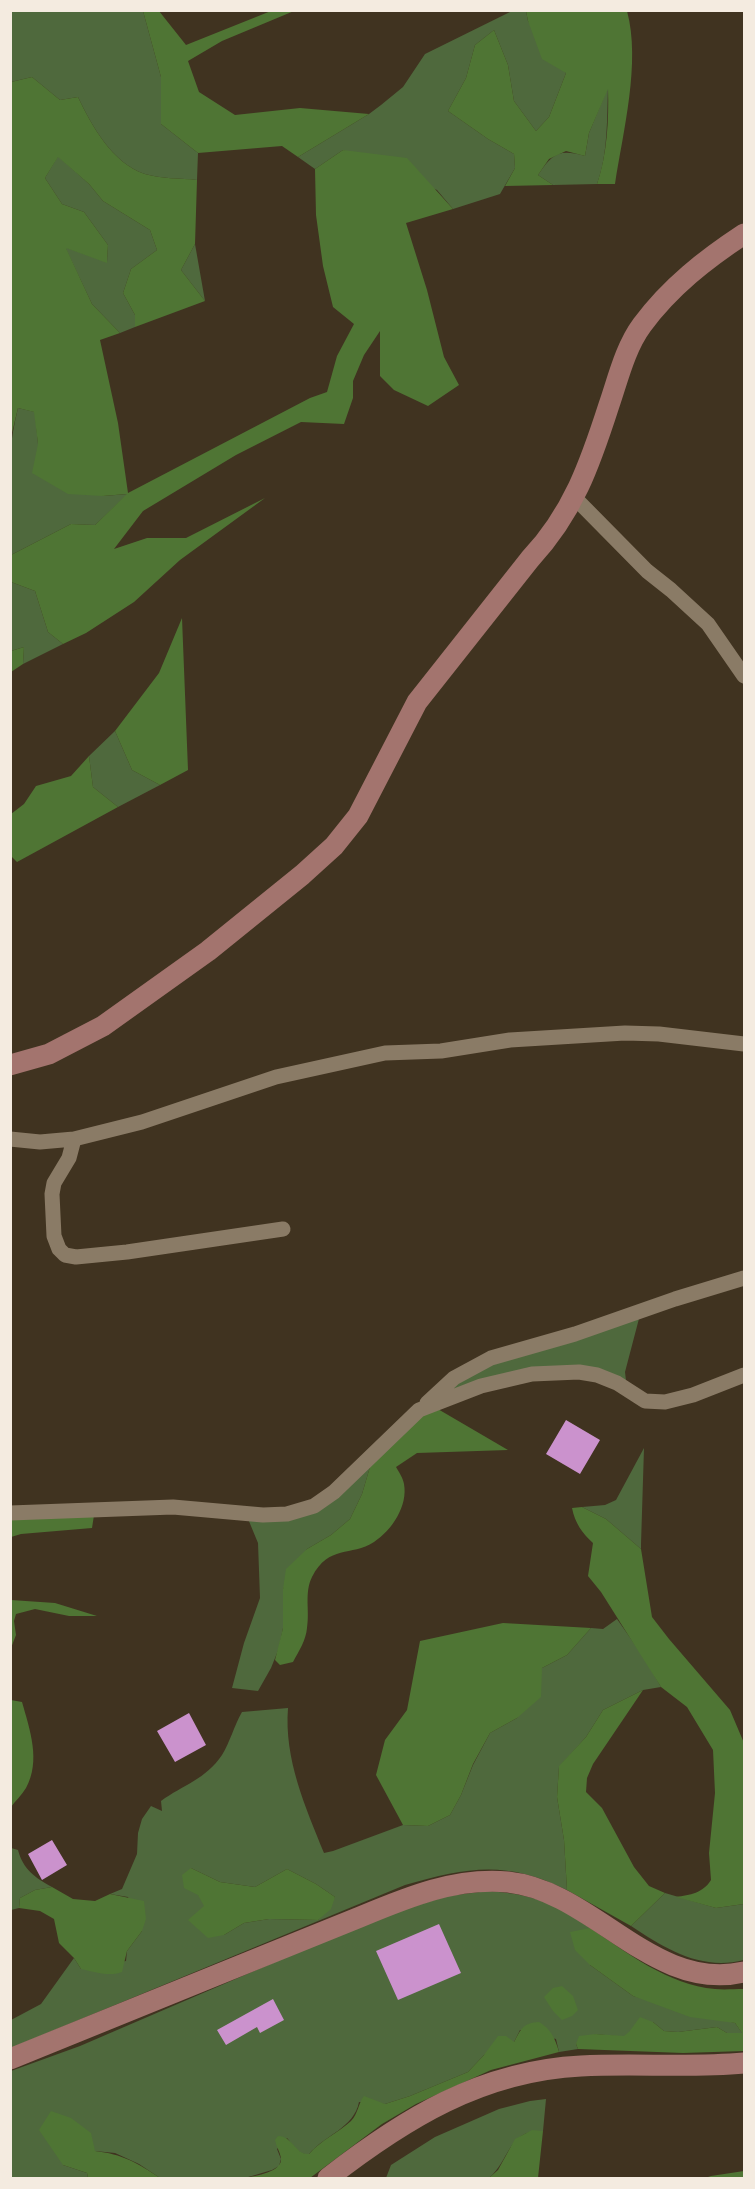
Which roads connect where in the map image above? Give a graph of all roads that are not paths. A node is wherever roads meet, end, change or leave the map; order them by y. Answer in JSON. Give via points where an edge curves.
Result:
{"nodes":[{"id":1,"x":744,"y":234,"type":"edge"},
{"id":2,"x":574,"y":497,"type":"junction"},
{"id":3,"x":744,"y":676,"type":"edge"},
{"id":4,"x":744,"y":1044,"type":"edge"},
{"id":5,"x":10,"y":1065,"type":"edge"},
{"id":6,"x":10,"y":1139,"type":"edge"},
{"id":7,"x":74,"y":1139,"type":"junction"},
{"id":8,"x":283,"y":1229,"type":"dead end"},
{"id":9,"x":744,"y":1278,"type":"edge"},
{"id":10,"x":744,"y":1375,"type":"edge"},
{"id":11,"x":419,"y":1410,"type":"junction"},
{"id":12,"x":10,"y":1513,"type":"edge"},
{"id":13,"x":744,"y":1972,"type":"edge"},
{"id":14,"x":10,"y":2059,"type":"edge"},
{"id":15,"x":744,"y":2063,"type":"edge"},
{"id":16,"x":327,"y":2178,"type":"edge"}],
"edges":[{"from":1,"to":2,"type":"main road","via":[[674,288],[641,326],[624,360],[586,474]]},
{"from":2,"to":3,"type":"street","via":[[647,571],[708,624]]},
{"from":2,"to":5,"type":"main road","via":[[547,541],[417,702],[358,816],[334,846],[208,951],[103,1026],[49,1054]]},
{"from":4,"to":7,"type":"street","via":[[625,1033],[385,1053],[276,1077],[142,1122]]},
{"from":6,"to":7,"type":"street"},
{"from":7,"to":8,"type":"street","via":[[52,1194],[54,1236],[65,1255],[128,1252]]},
{"from":9,"to":11,"type":"street","via":[[491,1358],[454,1378]]},
{"from":10,"to":11,"type":"street","via":[[693,1395],[652,1402],[597,1375],[549,1372],[498,1381]]},
{"from":11,"to":12,"type":"street","via":[[334,1492],[305,1509],[275,1515],[173,1507]]},
{"from":13,"to":14,"type":"main road","via":[[717,1975],[688,1970],[651,1954],[540,1889],[511,1882],[471,1881],[388,1905]]},
{"from":15,"to":16,"type":"main road","via":[[583,2066],[520,2073],[477,2087],[418,2115]]}]}
